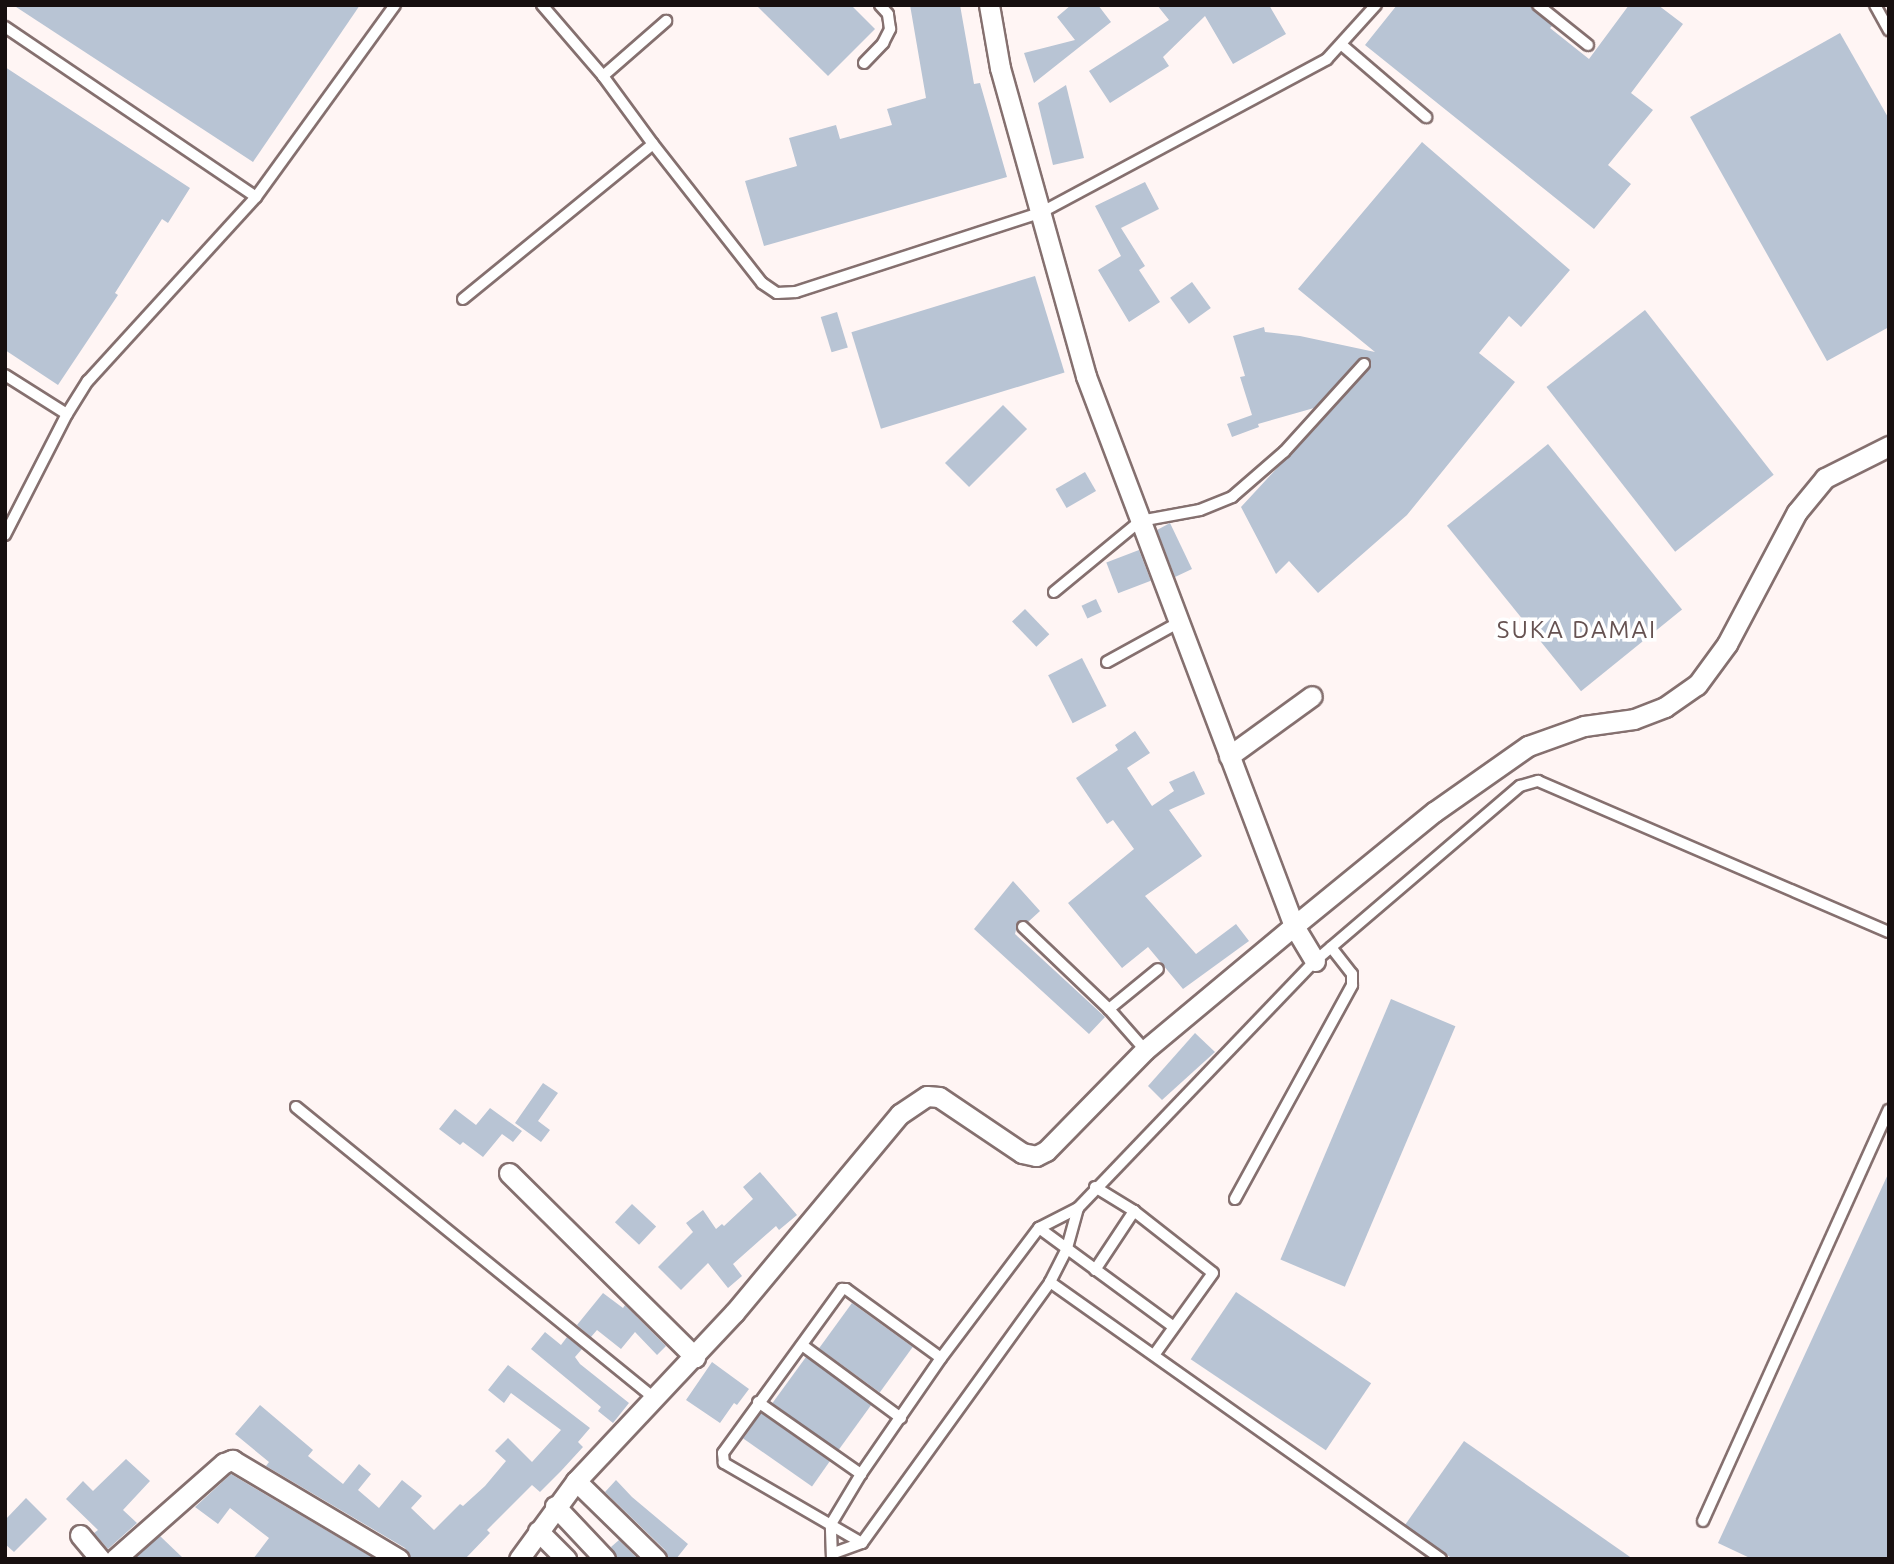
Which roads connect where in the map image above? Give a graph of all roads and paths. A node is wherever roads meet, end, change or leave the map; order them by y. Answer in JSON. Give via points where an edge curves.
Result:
{"nodes":[{"id":1,"x":395,"y":5,"type":"edge"},
{"id":2,"x":541,"y":5,"type":"edge"},
{"id":3,"x":880,"y":5,"type":"edge"},
{"id":4,"x":989,"y":5,"type":"edge"},
{"id":5,"x":1376,"y":5,"type":"edge"},
{"id":6,"x":1538,"y":5,"type":"edge"},
{"id":7,"x":1875,"y":5,"type":"edge"},
{"id":8,"x":666,"y":21,"type":"dead end"},
{"id":9,"x":5,"y":27,"type":"edge"},
{"id":10,"x":1889,"y":30,"type":"edge"},
{"id":11,"x":1342,"y":45,"type":"junction"},
{"id":12,"x":1588,"y":46,"type":"dead end"},
{"id":13,"x":864,"y":63,"type":"dead end"},
{"id":14,"x":603,"y":76,"type":"junction"},
{"id":15,"x":1426,"y":117,"type":"dead end"},
{"id":16,"x":653,"y":144,"type":"junction"},
{"id":17,"x":256,"y":197,"type":"junction"},
{"id":18,"x":1041,"y":212,"type":"junction"},
{"id":19,"x":463,"y":299,"type":"dead end"},
{"id":20,"x":1364,"y":364,"type":"dead end"},
{"id":21,"x":5,"y":376,"type":"edge"},
{"id":22,"x":66,"y":414,"type":"junction"},
{"id":23,"x":1889,"y":446,"type":"edge"},
{"id":24,"x":1140,"y":521,"type":"junction"},
{"id":25,"x":5,"y":535,"type":"edge"},
{"id":26,"x":1054,"y":592,"type":"dead end"},
{"id":27,"x":1178,"y":623,"type":"junction"},
{"id":28,"x":1107,"y":662,"type":"dead end"},
{"id":29,"x":1312,"y":696,"type":"dead end"},
{"id":30,"x":1229,"y":756,"type":"junction"},
{"id":31,"x":1294,"y":926,"type":"junction"},
{"id":32,"x":1023,"y":927,"type":"dead end"},
{"id":33,"x":1889,"y":932,"type":"edge"},
{"id":34,"x":1331,"y":947,"type":"junction"},
{"id":35,"x":1314,"y":961,"type":"junction"},
{"id":36,"x":1157,"y":970,"type":"dead end"},
{"id":37,"x":1109,"y":1009,"type":"junction"},
{"id":38,"x":1144,"y":1050,"type":"junction"},
{"id":39,"x":296,"y":1107,"type":"dead end"},
{"id":40,"x":1889,"y":1110,"type":"edge"},
{"id":41,"x":509,"y":1173,"type":"dead end"},
{"id":42,"x":1096,"y":1187,"type":"junction"},
{"id":43,"x":1235,"y":1199,"type":"dead end"},
{"id":44,"x":1077,"y":1208,"type":"junction"},
{"id":45,"x":1134,"y":1211,"type":"junction"},
{"id":46,"x":1039,"y":1228,"type":"junction"},
{"id":47,"x":1067,"y":1248,"type":"junction"},
{"id":48,"x":1095,"y":1270,"type":"junction"},
{"id":49,"x":1050,"y":1282,"type":"junction"},
{"id":50,"x":1174,"y":1327,"type":"junction"},
{"id":51,"x":802,"y":1345,"type":"junction"},
{"id":52,"x":1154,"y":1355,"type":"junction"},
{"id":53,"x":695,"y":1357,"type":"junction"},
{"id":54,"x":941,"y":1359,"type":"junction"},
{"id":55,"x":653,"y":1396,"type":"junction"},
{"id":56,"x":758,"y":1402,"type":"junction"},
{"id":57,"x":901,"y":1418,"type":"junction"},
{"id":58,"x":861,"y":1474,"type":"junction"},
{"id":59,"x":576,"y":1481,"type":"junction"},
{"id":60,"x":555,"y":1506,"type":"junction"},
{"id":61,"x":1703,"y":1521,"type":"dead end"},
{"id":62,"x":831,"y":1524,"type":"junction"},
{"id":63,"x":538,"y":1531,"type":"junction"},
{"id":64,"x":80,"y":1535,"type":"dead end"},
{"id":65,"x":862,"y":1543,"type":"junction"},
{"id":66,"x":833,"y":1556,"type":"edge"},
{"id":67,"x":100,"y":1559,"type":"edge"},
{"id":68,"x":115,"y":1559,"type":"edge"},
{"id":69,"x":399,"y":1559,"type":"edge"},
{"id":70,"x":519,"y":1559,"type":"edge"},
{"id":71,"x":566,"y":1559,"type":"edge"},
{"id":72,"x":605,"y":1559,"type":"edge"},
{"id":73,"x":656,"y":1559,"type":"edge"},
{"id":74,"x":1441,"y":1559,"type":"edge"}],
"edges":[{"from":1,"to":17,"type":"lane"},
{"from":2,"to":14,"type":"lane"},
{"from":3,"to":13,"type":"lane","via":[[888,14],[890,29]]},
{"from":4,"to":18,"type":"street","via":[[1000,68]]},
{"from":5,"to":11,"type":"lane"},
{"from":6,"to":12,"type":"lane"},
{"from":7,"to":10,"type":"lane"},
{"from":8,"to":14,"type":"lane"},
{"from":9,"to":17,"type":"lane"},
{"from":11,"to":15,"type":"lane"},
{"from":11,"to":18,"type":"lane","via":[[1327,59]]},
{"from":14,"to":16,"type":"lane"},
{"from":16,"to":18,"type":"lane","via":[[762,283],[778,293],[796,292]]},
{"from":16,"to":19,"type":"lane"},
{"from":17,"to":22,"type":"lane","via":[[88,381]]},
{"from":18,"to":24,"type":"street","via":[[1086,376]]},
{"from":20,"to":24,"type":"lane","via":[[1284,452],[1232,497],[1200,510]]},
{"from":21,"to":22,"type":"lane"},
{"from":22,"to":25,"type":"lane"},
{"from":23,"to":31,"type":"street","via":[[1825,478],[1797,512],[1727,644],[1697,685],[1665,707],[1634,719],[1584,726],[1528,746],[1434,812]]},
{"from":24,"to":26,"type":"lane"},
{"from":24,"to":27,"type":"street"},
{"from":27,"to":28,"type":"lane"},
{"from":27,"to":30,"type":"street"},
{"from":29,"to":30,"type":"street"},
{"from":30,"to":31,"type":"street"},
{"from":31,"to":35,"type":"street"},
{"from":31,"to":38,"type":"street"},
{"from":32,"to":37,"type":"lane"},
{"from":33,"to":34,"type":"lane","via":[[1538,782],[1512,791]]},
{"from":34,"to":35,"type":"lane"},
{"from":34,"to":43,"type":"lane","via":[[1352,974],[1352,985]]},
{"from":35,"to":42,"type":"lane"},
{"from":36,"to":37,"type":"lane"},
{"from":37,"to":38,"type":"lane"},
{"from":38,"to":53,"type":"street","via":[[1036,1156],[1022,1153],[939,1097],[927,1096],[912,1106]]},
{"from":39,"to":55,"type":"lane"},
{"from":40,"to":61,"type":"lane"},
{"from":41,"to":53,"type":"street"},
{"from":42,"to":44,"type":"lane"},
{"from":42,"to":45,"type":"lane"},
{"from":44,"to":46,"type":"lane"},
{"from":44,"to":47,"type":"lane"},
{"from":45,"to":48,"type":"lane"},
{"from":45,"to":50,"type":"lane","via":[[1213,1273]]},
{"from":46,"to":47,"type":"lane"},
{"from":46,"to":54,"type":"lane"},
{"from":47,"to":48,"type":"lane"},
{"from":47,"to":49,"type":"lane"},
{"from":48,"to":50,"type":"lane"},
{"from":49,"to":52,"type":"lane"},
{"from":49,"to":65,"type":"lane"},
{"from":50,"to":52,"type":"lane"},
{"from":51,"to":54,"type":"lane","via":[[838,1292],[846,1289]]},
{"from":51,"to":56,"type":"lane"},
{"from":51,"to":57,"type":"lane"},
{"from":52,"to":74,"type":"lane"},
{"from":53,"to":55,"type":"street"},
{"from":54,"to":57,"type":"lane"},
{"from":55,"to":59,"type":"street"},
{"from":56,"to":58,"type":"lane"},
{"from":56,"to":62,"type":"lane","via":[[723,1453],[724,1463]]},
{"from":57,"to":58,"type":"lane"},
{"from":58,"to":62,"type":"lane"},
{"from":59,"to":60,"type":"street"},
{"from":59,"to":73,"type":"street"},
{"from":60,"to":63,"type":"street"},
{"from":60,"to":72,"type":"street"},
{"from":62,"to":65,"type":"lane"},
{"from":62,"to":66,"type":"lane"},
{"from":63,"to":70,"type":"street"},
{"from":63,"to":71,"type":"street"},
{"from":64,"to":67,"type":"street"},
{"from":65,"to":66,"type":"lane"},
{"from":68,"to":69,"type":"street","via":[[232,1460]]}]}
